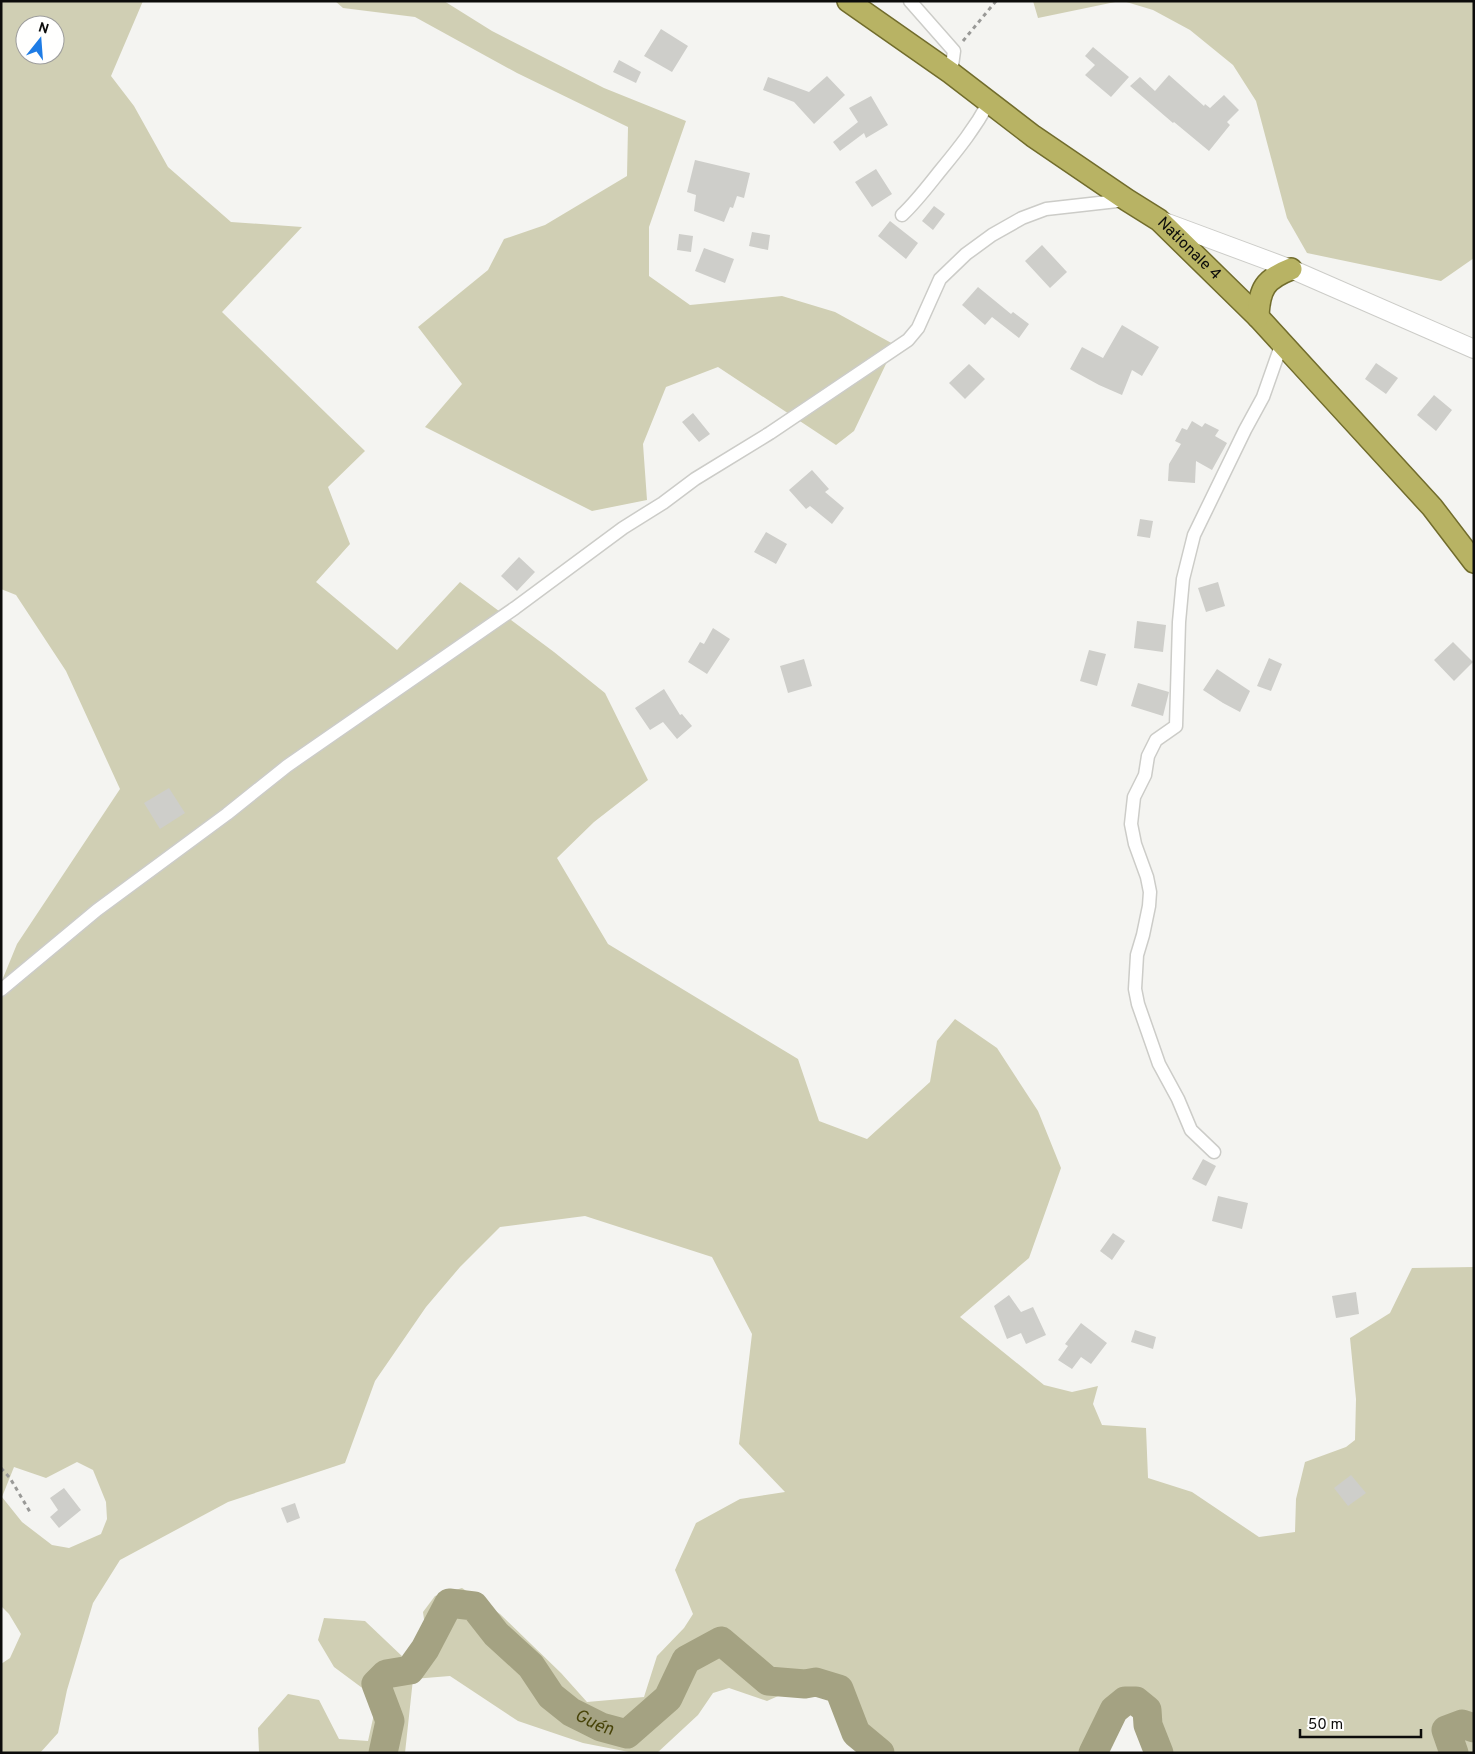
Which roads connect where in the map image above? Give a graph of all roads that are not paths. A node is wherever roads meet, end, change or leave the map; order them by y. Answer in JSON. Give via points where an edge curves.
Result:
{"nodes":[{"id":1,"x":848,"y":1,"type":"edge"},
{"id":2,"x":910,"y":1,"type":"edge"},
{"id":3,"x":951,"y":73,"type":"junction"},
{"id":4,"x":989,"y":102,"type":"junction"},
{"id":5,"x":1126,"y":200,"type":"junction"},
{"id":6,"x":902,"y":215,"type":"dead end"},
{"id":7,"x":1159,"y":220,"type":"junction"},
{"id":8,"x":1291,"y":268,"type":"junction"},
{"id":9,"x":1258,"y":317,"type":"junction"},
{"id":10,"x":1282,"y":343,"type":"junction"},
{"id":11,"x":1474,"y":349,"type":"edge"},
{"id":12,"x":1474,"y":562,"type":"edge"},
{"id":13,"x":1,"y":990,"type":"edge"},
{"id":14,"x":1214,"y":1152,"type":"dead end"}],
"edges":[{"from":1,"to":3,"type":"highway","name":"Nationale 4"},
{"from":2,"to":3,"type":"street","via":[[954,51]]},
{"from":3,"to":4,"type":"highway","name":"Nationale 4"},
{"from":4,"to":5,"type":"highway","name":"Nationale 4"},
{"from":4,"to":6,"type":"street","via":[[960,148]]},
{"from":5,"to":7,"type":"highway","name":"Nationale 4"},
{"from":5,"to":13,"type":"street","via":[[1046,209],[992,235],[940,279],[918,328],[908,340],[623,528],[515,608],[287,766],[97,910]]},
{"from":7,"to":8,"type":"main road"},
{"from":7,"to":9,"type":"highway","name":"Nationale 4"},
{"from":8,"to":9,"type":"highway","via":[[1264,286],[1258,301]]},
{"from":8,"to":11,"type":"main road"},
{"from":9,"to":10,"type":"highway","name":"Nationale 4"},
{"from":10,"to":12,"type":"highway","name":"Nationale 4","via":[[1432,507]]},
{"from":10,"to":14,"type":"street","via":[[1263,397],[1194,535],[1183,579],[1176,726],[1156,740],[1148,756],[1145,775],[1134,797],[1131,824],[1150,892],[1144,935],[1137,955],[1135,990],[1138,1004],[1160,1064],[1191,1130]]}]}
